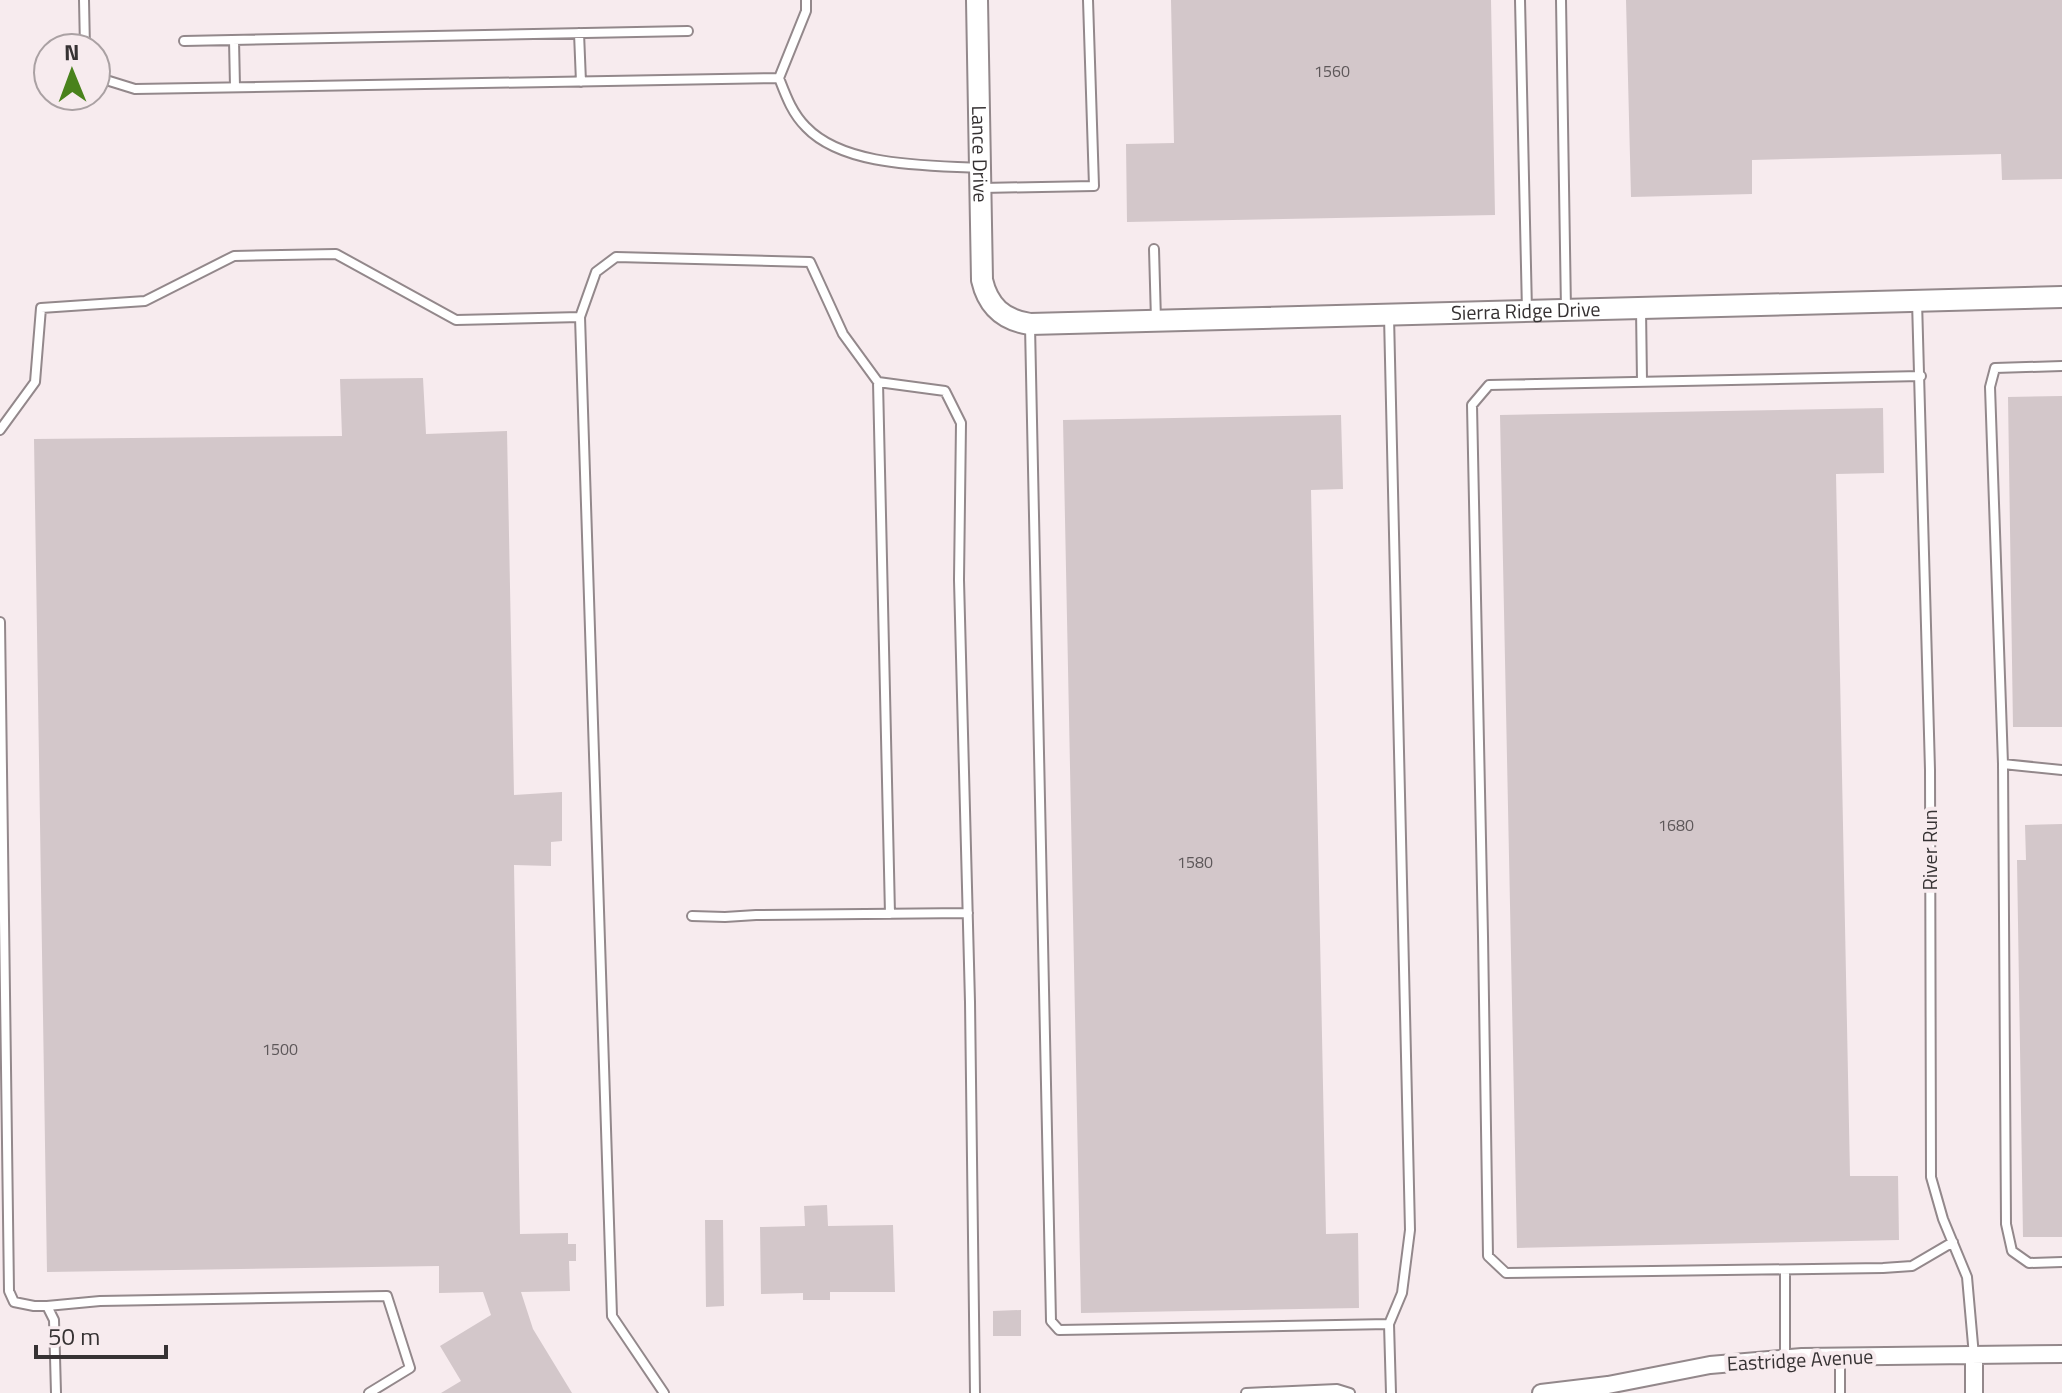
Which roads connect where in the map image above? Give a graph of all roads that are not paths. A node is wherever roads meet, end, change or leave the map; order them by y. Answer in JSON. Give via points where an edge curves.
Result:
{"nodes":[{"id":1,"x":84,"y":0,"type":"edge"},
{"id":2,"x":806,"y":0,"type":"edge"},
{"id":3,"x":977,"y":0,"type":"edge"},
{"id":4,"x":1088,"y":0,"type":"edge"},
{"id":5,"x":1520,"y":0,"type":"edge"},
{"id":6,"x":1561,"y":0,"type":"edge"},
{"id":7,"x":688,"y":31,"type":"dead end"},
{"id":8,"x":85,"y":32,"type":"edge"},
{"id":9,"x":579,"y":33,"type":"junction"},
{"id":10,"x":234,"y":40,"type":"junction"},
{"id":11,"x":184,"y":41,"type":"dead end"},
{"id":12,"x":779,"y":78,"type":"junction"},
{"id":13,"x":112,"y":82,"type":"edge"},
{"id":14,"x":581,"y":82,"type":"junction"},
{"id":15,"x":235,"y":87,"type":"junction"},
{"id":16,"x":981,"y":178,"type":"junction"},
{"id":17,"x":1154,"y":249,"type":"dead end"},
{"id":18,"x":2062,"y":297,"type":"edge"},
{"id":19,"x":1917,"y":301,"type":"junction"},
{"id":20,"x":993,"y":307,"type":"joint"},
{"id":21,"x":1641,"y":309,"type":"junction"},
{"id":22,"x":1566,"y":311,"type":"junction"},
{"id":23,"x":1527,"y":312,"type":"junction"},
{"id":24,"x":1389,"y":316,"type":"junction"},
{"id":25,"x":580,"y":317,"type":"junction"},
{"id":26,"x":1156,"y":321,"type":"junction"},
{"id":27,"x":1030,"y":324,"type":"junction"},
{"id":28,"x":2062,"y":366,"type":"edge"},
{"id":29,"x":1921,"y":376,"type":"junction"},
{"id":30,"x":1642,"y":381,"type":"junction"},
{"id":31,"x":878,"y":382,"type":"junction"},
{"id":32,"x":0,"y":430,"type":"edge"},
{"id":33,"x":0,"y":622,"type":"edge"},
{"id":34,"x":2003,"y":764,"type":"junction"},
{"id":35,"x":2062,"y":770,"type":"edge"},
{"id":36,"x":968,"y":913,"type":"junction"},
{"id":37,"x":890,"y":914,"type":"junction"},
{"id":38,"x":692,"y":916,"type":"dead end"},
{"id":39,"x":1953,"y":1242,"type":"junction"},
{"id":40,"x":2062,"y":1262,"type":"edge"},
{"id":41,"x":1785,"y":1270,"type":"junction"},
{"id":42,"x":47,"y":1306,"type":"junction"},
{"id":43,"x":1389,"y":1324,"type":"junction"},
{"id":44,"x":2062,"y":1354,"type":"edge"},
{"id":45,"x":1974,"y":1356,"type":"junction"},
{"id":46,"x":1840,"y":1357,"type":"junction"},
{"id":47,"x":1785,"y":1359,"type":"junction"},
{"id":48,"x":1633,"y":1386,"type":"edge"},
{"id":49,"x":56,"y":1393,"type":"edge"},
{"id":50,"x":369,"y":1393,"type":"edge"},
{"id":51,"x":664,"y":1393,"type":"edge"},
{"id":52,"x":975,"y":1393,"type":"edge"},
{"id":53,"x":1246,"y":1393,"type":"edge"},
{"id":54,"x":1350,"y":1393,"type":"edge"},
{"id":55,"x":1391,"y":1393,"type":"edge"},
{"id":56,"x":1541,"y":1393,"type":"edge"},
{"id":57,"x":1840,"y":1393,"type":"edge"},
{"id":58,"x":1974,"y":1393,"type":"edge"}],
"edges":[{"from":1,"to":8,"type":"lane"},
{"from":2,"to":12,"type":"lane"},
{"from":3,"to":16,"type":"street","name":"Lance Drive"},
{"from":4,"to":16,"type":"lane","via":[[1094,186]]},
{"from":5,"to":23,"type":"lane"},
{"from":6,"to":22,"type":"lane"},
{"from":7,"to":9,"type":"lane"},
{"from":9,"to":10,"type":"lane"},
{"from":9,"to":14,"type":"lane"},
{"from":10,"to":11,"type":"lane"},
{"from":10,"to":15,"type":"lane"},
{"from":12,"to":14,"type":"lane"},
{"from":12,"to":16,"type":"lane","via":[[806,128],[828,144],[862,156]]},
{"from":13,"to":15,"type":"lane","via":[[135,89]]},
{"from":14,"to":15,"type":"lane"},
{"from":16,"to":20,"type":"street","name":"Lance Drive","via":[[982,280]]},
{"from":17,"to":26,"type":"lane"},
{"from":18,"to":19,"type":"street","name":"Sierra Ridge Drive"},
{"from":19,"to":21,"type":"street","name":"Sierra Ridge Drive"},
{"from":19,"to":29,"type":"lane","name":"River Run"},
{"from":20,"to":27,"type":"street","name":"Sierra Ridge Drive","via":[[1007,318]]},
{"from":21,"to":22,"type":"street","name":"Sierra Ridge Drive"},
{"from":21,"to":30,"type":"lane"},
{"from":22,"to":23,"type":"street","name":"Sierra Ridge Drive"},
{"from":23,"to":24,"type":"street","name":"Sierra Ridge Drive"},
{"from":24,"to":26,"type":"street","name":"Sierra Ridge Drive"},
{"from":24,"to":43,"type":"lane","via":[[1410,1230],[1402,1293]]},
{"from":25,"to":31,"type":"lane","via":[[596,272],[616,257],[810,262],[843,334]]},
{"from":25,"to":32,"type":"lane","via":[[456,320],[336,254],[234,256],[145,301],[41,308],[35,382]]},
{"from":25,"to":51,"type":"lane","via":[[612,1316]]},
{"from":26,"to":27,"type":"street","name":"Sierra Ridge Drive"},
{"from":27,"to":43,"type":"lane","via":[[1051,1321],[1059,1330]]},
{"from":28,"to":34,"type":"lane","via":[[1995,368],[1990,387]]},
{"from":29,"to":30,"type":"lane"},
{"from":29,"to":39,"type":"lane","name":"River Run","via":[[1930,770],[1931,1177]]},
{"from":30,"to":41,"type":"lane","via":[[1489,385],[1472,405],[1488,1256],[1506,1273]]},
{"from":31,"to":36,"type":"lane","via":[[945,391],[961,423],[959,580]]},
{"from":31,"to":37,"type":"lane"},
{"from":33,"to":42,"type":"lane","via":[[9,1291],[14,1302]]},
{"from":34,"to":35,"type":"lane"},
{"from":34,"to":40,"type":"lane","via":[[2006,1224],[2012,1251],[2029,1263]]},
{"from":36,"to":37,"type":"lane"},
{"from":36,"to":52,"type":"lane"},
{"from":37,"to":38,"type":"lane"},
{"from":39,"to":41,"type":"lane","via":[[1912,1266]]},
{"from":39,"to":45,"type":"lane","name":"River Run","via":[[1967,1277]]},
{"from":41,"to":47,"type":"lane"},
{"from":42,"to":49,"type":"lane","via":[[54,1320]]},
{"from":42,"to":50,"type":"lane","via":[[387,1296],[410,1368]]},
{"from":43,"to":55,"type":"lane"},
{"from":44,"to":45,"type":"street","name":"Eastridge Avenue"},
{"from":45,"to":46,"type":"street","name":"Eastridge Avenue"},
{"from":45,"to":58,"type":"street","name":"River Run"},
{"from":46,"to":47,"type":"street","name":"Eastridge Avenue"},
{"from":46,"to":57,"type":"lane"},
{"from":47,"to":48,"type":"street","name":"Eastridge Avenue","via":[[1710,1365]]},
{"from":48,"to":56,"type":"street","name":"Eastridge Avenue"},
{"from":53,"to":54,"type":"lane"}]}
